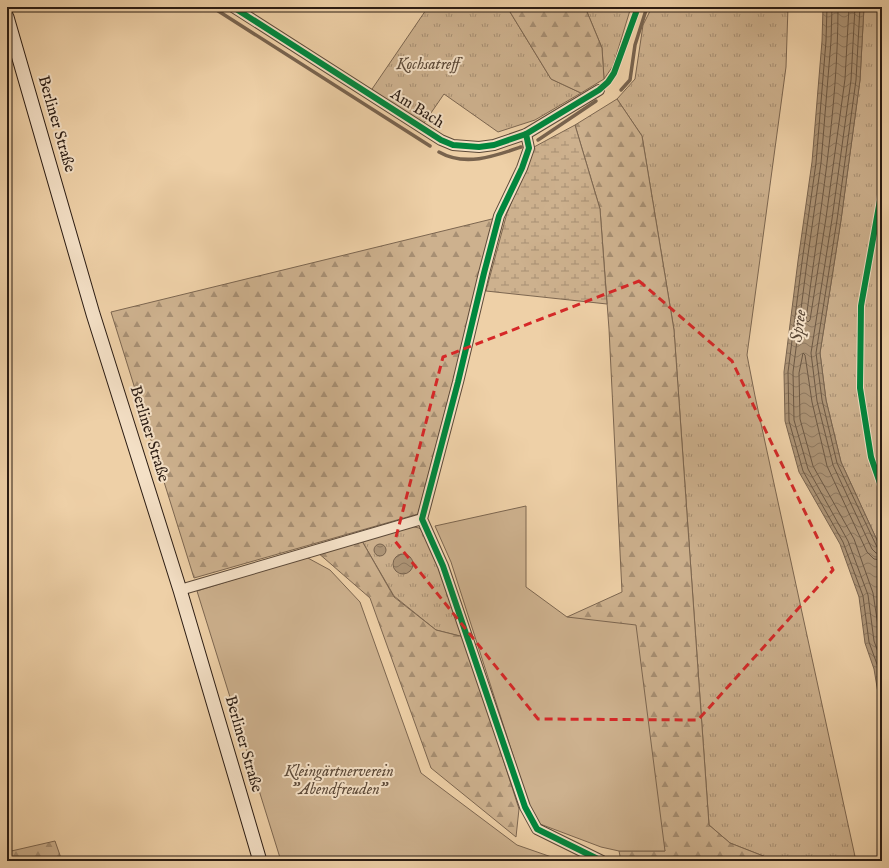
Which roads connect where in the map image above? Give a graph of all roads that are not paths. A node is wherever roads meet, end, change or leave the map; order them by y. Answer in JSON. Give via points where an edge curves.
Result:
{"nodes":[{"id":1,"x":232,"y":7,"type":"edge"},
{"id":2,"x":7,"y":17,"type":"edge"},
{"id":3,"x":599,"y":90,"type":"dead end"},
{"id":4,"x":526,"y":134,"type":"junction"},
{"id":5,"x":422,"y":519,"type":"junction"},
{"id":6,"x":180,"y":590,"type":"junction"},
{"id":7,"x":260,"y":861,"type":"edge"},
{"id":8,"x":602,"y":861,"type":"edge"}],
"edges":[{"from":1,"to":4,"type":"street","name":"Am Bach","via":[[441,140],[453,145],[479,147],[494,145]]},
{"from":2,"to":6,"type":"main road","name":"Berliner Straße","via":[[93,314]]},
{"from":3,"to":4,"type":"street","name":"Am Bach"},
{"from":4,"to":5,"type":"street","via":[[529,148],[499,216]]},
{"from":5,"to":6,"type":"street"},
{"from":5,"to":8,"type":"street","via":[[443,566],[525,807],[537,829]]},
{"from":6,"to":7,"type":"main road","name":"Berliner Straße"}]}
